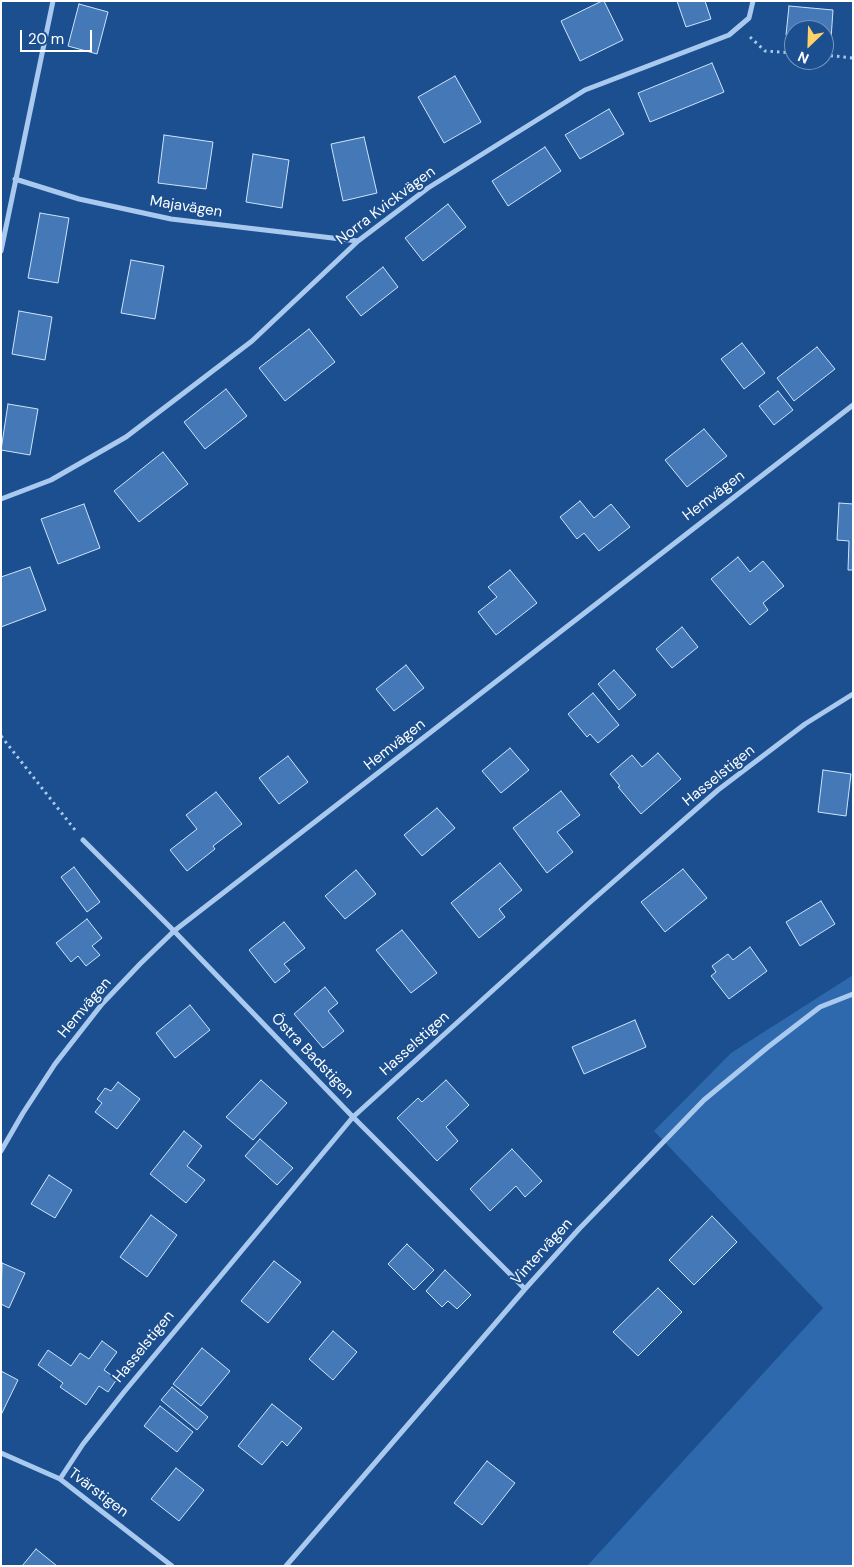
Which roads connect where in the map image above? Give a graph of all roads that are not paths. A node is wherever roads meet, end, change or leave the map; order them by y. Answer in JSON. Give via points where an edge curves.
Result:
{"nodes":[{"id":1,"x":53,"y":1,"type":"edge"},
{"id":2,"x":753,"y":1,"type":"edge"},
{"id":3,"x":15,"y":179,"type":"junction"},
{"id":4,"x":358,"y":241,"type":"junction"},
{"id":5,"x":1,"y":252,"type":"edge"},
{"id":6,"x":853,"y":405,"type":"edge"},
{"id":7,"x":1,"y":499,"type":"edge"},
{"id":8,"x":853,"y":694,"type":"edge"},
{"id":9,"x":83,"y":840,"type":"road end"},
{"id":10,"x":174,"y":931,"type":"junction"},
{"id":11,"x":853,"y":994,"type":"edge"},
{"id":12,"x":353,"y":1116,"type":"junction"},
{"id":13,"x":1,"y":1152,"type":"edge"},
{"id":14,"x":525,"y":1289,"type":"junction"},
{"id":15,"x":1,"y":1453,"type":"edge"},
{"id":16,"x":60,"y":1479,"type":"junction"},
{"id":17,"x":172,"y":1566,"type":"edge"},
{"id":18,"x":286,"y":1566,"type":"edge"}],
"edges":[{"from":1,"to":3,"type":"street"},
{"from":2,"to":4,"type":"street","name":"Norra Kvickvägen","via":[[749,18],[729,35],[585,90],[428,188]]},
{"from":3,"to":4,"type":"street","name":"Majavägen","via":[[79,199],[171,219]]},
{"from":3,"to":5,"type":"street"},
{"from":4,"to":7,"type":"street","name":"Norra Kvickvägen","via":[[252,342],[126,437],[51,480]]},
{"from":6,"to":10,"type":"street","name":"Hemvägen"},
{"from":8,"to":12,"type":"street","name":"Hasselstigen","via":[[805,724],[718,790]]},
{"from":9,"to":10,"type":"street","name":"Östra Badstigen"},
{"from":10,"to":12,"type":"street","name":"Östra Badstigen"},
{"from":10,"to":13,"type":"street","name":"Hemvägen","via":[[102,1004],[61,1056]]},
{"from":11,"to":14,"type":"street","name":"Vintervägen","via":[[820,1007],[704,1100]]},
{"from":12,"to":14,"type":"street","name":"Östra Badstigen"},
{"from":12,"to":16,"type":"street","name":"Hasselstigen","via":[[124,1392]]},
{"from":14,"to":18,"type":"street","name":"Vintervägen"},
{"from":15,"to":16,"type":"street","name":"Tvärstigen"},
{"from":16,"to":17,"type":"street","name":"Tvärstigen"}]}
